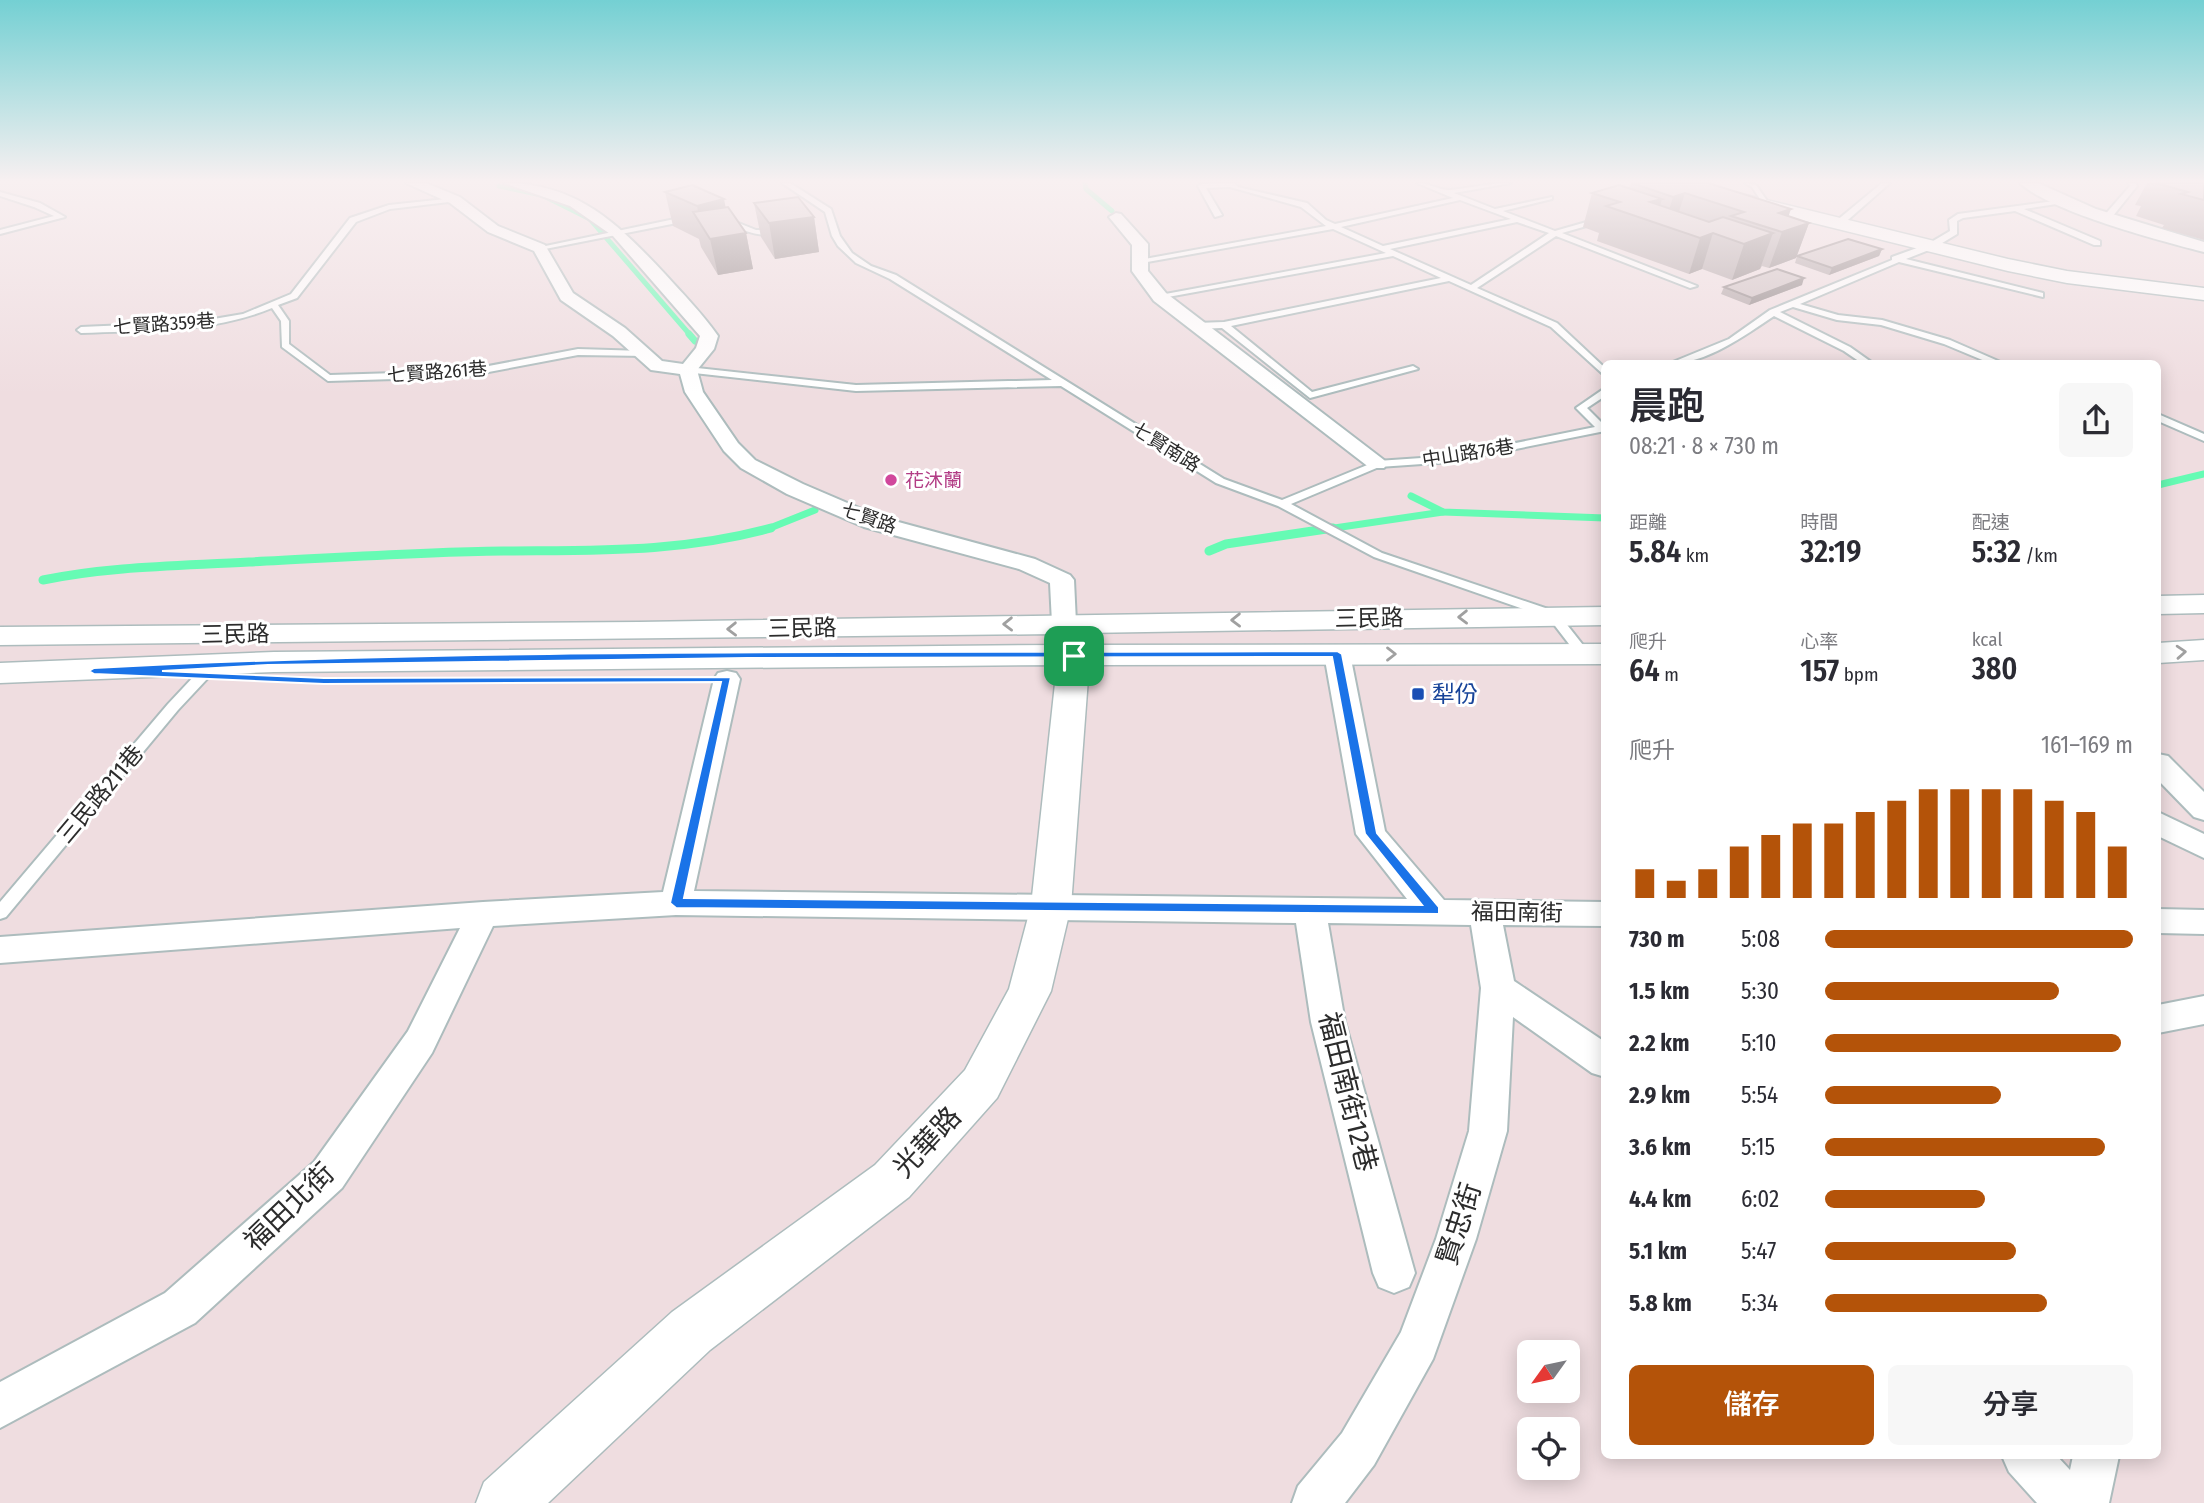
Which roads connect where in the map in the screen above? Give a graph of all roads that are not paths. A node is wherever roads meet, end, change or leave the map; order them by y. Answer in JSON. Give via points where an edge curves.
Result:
{"nodes":[{"id":1,"x":326,"y":253,"type":"edge"},
{"id":2,"x":543,"y":253,"type":"edge"},
{"id":3,"x":637,"y":253,"type":"edge"},
{"id":4,"x":849,"y":253,"type":"edge"},
{"id":5,"x":1139,"y":253,"type":"edge"},
{"id":6,"x":1188,"y":253,"type":"edge"},
{"id":7,"x":1524,"y":253,"type":"edge"},
{"id":8,"x":1607,"y":253,"type":"edge"},
{"id":9,"x":1911,"y":253,"type":"edge"},
{"id":10,"x":1962,"y":253,"type":"edge"},
{"id":11,"x":1392,"y":254,"type":"joint"},
{"id":12,"x":1894,"y":259,"type":"junction"},
{"id":13,"x":1139,"y":262,"type":"junction"},
{"id":14,"x":1447,"y":279,"type":"junction"},
{"id":15,"x":1693,"y":286,"type":"dead end"},
{"id":16,"x":1470,"y":289,"type":"junction"},
{"id":17,"x":2204,"y":294,"type":"edge"},
{"id":18,"x":2040,"y":295,"type":"dead end"},
{"id":19,"x":1160,"y":297,"type":"junction"},
{"id":20,"x":273,"y":304,"type":"junction"},
{"id":21,"x":1792,"y":304,"type":"junction"},
{"id":22,"x":1773,"y":312,"type":"junction"},
{"id":23,"x":1224,"y":325,"type":"junction"},
{"id":24,"x":1196,"y":326,"type":"junction"},
{"id":25,"x":81,"y":330,"type":"dead end"},
{"id":26,"x":644,"y":354,"type":"junction"},
{"id":27,"x":1683,"y":360,"type":"edge"},
{"id":28,"x":1863,"y":360,"type":"edge"},
{"id":29,"x":1990,"y":360,"type":"edge"},
{"id":30,"x":1413,"y":369,"type":"dead end"},
{"id":31,"x":1601,"y":369,"type":"edge"},
{"id":32,"x":688,"y":370,"type":"junction"},
{"id":33,"x":1066,"y":383,"type":"junction"},
{"id":34,"x":1601,"y":394,"type":"edge"},
{"id":35,"x":2161,"y":419,"type":"edge"},
{"id":36,"x":1601,"y":428,"type":"edge"},
{"id":37,"x":1601,"y":429,"type":"edge"},
{"id":38,"x":2204,"y":438,"type":"edge"},
{"id":39,"x":1377,"y":464,"type":"junction"},
{"id":40,"x":1282,"y":504,"type":"junction"},
{"id":41,"x":2204,"y":604,"type":"edge"},
{"id":42,"x":2161,"y":605,"type":"edge"},
{"id":43,"x":1553,"y":615,"type":"junction"},
{"id":44,"x":1601,"y":615,"type":"edge"},
{"id":45,"x":0,"y":636,"type":"edge"},
{"id":46,"x":1069,"y":640,"type":"junction"},
{"id":47,"x":2204,"y":650,"type":"edge"},
{"id":48,"x":2161,"y":653,"type":"edge"},
{"id":49,"x":1337,"y":654,"type":"junction"},
{"id":50,"x":1594,"y":654,"type":"edge"},
{"id":51,"x":94,"y":671,"type":"junction"},
{"id":52,"x":0,"y":673,"type":"edge"},
{"id":53,"x":202,"y":676,"type":"junction"},
{"id":54,"x":727,"y":679,"type":"junction"},
{"id":55,"x":2161,"y":766,"type":"edge"},
{"id":56,"x":2204,"y":810,"type":"edge"},
{"id":57,"x":2161,"y":825,"type":"edge"},
{"id":58,"x":2204,"y":847,"type":"edge"},
{"id":59,"x":676,"y":903,"type":"junction"},
{"id":60,"x":1051,"y":906,"type":"junction"},
{"id":61,"x":1310,"y":909,"type":"junction"},
{"id":62,"x":1434,"y":910,"type":"junction"},
{"id":63,"x":1485,"y":912,"type":"junction"},
{"id":64,"x":0,"y":913,"type":"edge"},
{"id":65,"x":482,"y":914,"type":"junction"},
{"id":66,"x":1601,"y":914,"type":"edge"},
{"id":67,"x":2161,"y":921,"type":"edge"},
{"id":68,"x":2204,"y":922,"type":"edge"},
{"id":69,"x":0,"y":950,"type":"edge"},
{"id":70,"x":1497,"y":988,"type":"junction"},
{"id":71,"x":2204,"y":1010,"type":"edge"},
{"id":72,"x":2161,"y":1017,"type":"edge"},
{"id":73,"x":1601,"y":1059,"type":"edge"},
{"id":74,"x":1394,"y":1273,"type":"dead end"},
{"id":75,"x":0,"y":1406,"type":"edge"},
{"id":76,"x":2028,"y":1459,"type":"edge"},
{"id":77,"x":2094,"y":1459,"type":"edge"},
{"id":78,"x":505,"y":1503,"type":"edge"},
{"id":79,"x":1315,"y":1503,"type":"edge"},
{"id":80,"x":2069,"y":1503,"type":"edge"},
{"id":81,"x":2086,"y":1503,"type":"edge"}],
"edges":[{"from":1,"to":20,"type":"lane","name":"七賢路359巷","via":[[294,296]]},
{"from":2,"to":26,"type":"street","via":[[567,296]]},
{"from":3,"to":32,"type":"street","via":[[709,335],[705,349]]},
{"from":4,"to":33,"type":"lane","name":"七賢南路","via":[[855,262],[893,277]]},
{"from":5,"to":13,"type":"street"},
{"from":6,"to":13,"type":"lane"},
{"from":7,"to":16,"type":"lane"},
{"from":8,"to":15,"type":"lane"},
{"from":9,"to":12,"type":"lane"},
{"from":10,"to":17,"type":"street","via":[[2067,277]]},
{"from":11,"to":14,"type":"lane"},
{"from":11,"to":19,"type":"lane"},
{"from":12,"to":18,"type":"lane"},
{"from":12,"to":21,"type":"lane"},
{"from":13,"to":19,"type":"street","via":[[1140,271]]},
{"from":14,"to":16,"type":"lane"},
{"from":14,"to":23,"type":"lane"},
{"from":16,"to":31,"type":"lane","via":[[1554,325]]},
{"from":19,"to":24,"type":"street"},
{"from":20,"to":25,"type":"lane","name":"七賢路359巷","via":[[245,316],[196,325]]},
{"from":20,"to":26,"type":"lane","name":"七賢路261巷","via":[[285,321],[285,345],[327,378],[462,374],[578,352]]},
{"from":21,"to":22,"type":"lane"},
{"from":21,"to":29,"type":"lane","via":[[1882,323]]},
{"from":22,"to":27,"type":"lane","via":[[1732,341]]},
{"from":22,"to":28,"type":"lane"},
{"from":23,"to":24,"type":"lane"},
{"from":23,"to":30,"type":"lane","via":[[1310,395]]},
{"from":24,"to":39,"type":"street"},
{"from":26,"to":32,"type":"street","via":[[657,366]]},
{"from":32,"to":33,"type":"lane","via":[[856,388]]},
{"from":32,"to":46,"type":"street","name":"七賢路","via":[[694,392],[748,464],[872,522],[1027,564],[1062,580]]},
{"from":33,"to":40,"type":"lane","name":"七賢南路","via":[[1220,481]]},
{"from":34,"to":36,"type":"lane","name":"中山路76巷","via":[[1581,408]]},
{"from":35,"to":38,"type":"lane"},
{"from":37,"to":39,"type":"lane","name":"中山路76巷","via":[[1451,458]]},
{"from":39,"to":40,"type":"lane","name":"中山路76巷"},
{"from":40,"to":43,"type":"lane","name":"七賢南路","via":[[1378,555]]},
{"from":41,"to":42,"type":"street"},
{"from":43,"to":44,"type":"street","name":"三民路"},
{"from":43,"to":46,"type":"street","name":"三民路","one_way":true},
{"from":43,"to":50,"type":"lane"},
{"from":46,"to":45,"type":"street","name":"三民路","one_way":true,"via":[[611,631]]},
{"from":46,"to":49,"type":"street","name":"三民路"},
{"from":46,"to":51,"type":"street","name":"三民路","via":[[747,655],[268,662]]},
{"from":46,"to":54,"type":"street","name":"三民路","via":[[999,676]]},
{"from":46,"to":60,"type":"street","name":"光華路"},
{"from":48,"to":47,"type":"street","one_way":true},
{"from":49,"to":50,"type":"street","name":"三民路","one_way":true},
{"from":49,"to":62,"type":"street","via":[[1371,834]]},
{"from":51,"to":52,"type":"street","name":"三民路"},
{"from":51,"to":53,"type":"street","name":"三民路"},
{"from":53,"to":54,"type":"street","name":"三民路","via":[[324,681]]},
{"from":53,"to":64,"type":"lane","name":"三民路211巷"},
{"from":54,"to":59,"type":"street"},
{"from":55,"to":56,"type":"street"},
{"from":57,"to":58,"type":"street"},
{"from":59,"to":60,"type":"street"},
{"from":59,"to":65,"type":"street"},
{"from":60,"to":61,"type":"street","name":"福田南街"},
{"from":60,"to":78,"type":"street","name":"光華路","via":[[1030,991],[981,1084],[928,1142],[892,1181],[691,1331]]},
{"from":61,"to":62,"type":"street","name":"福田南街"},
{"from":61,"to":74,"type":"street","name":"福田南街12巷","via":[[1328,1023]]},
{"from":62,"to":63,"type":"street","name":"福田南街"},
{"from":63,"to":66,"type":"street","name":"福田南街"},
{"from":63,"to":70,"type":"street","name":"賢忠街"},
{"from":65,"to":69,"type":"street"},
{"from":65,"to":75,"type":"street","name":"福田北街","via":[[420,1042],[328,1175],[180,1308]]},
{"from":67,"to":68,"type":"street"},
{"from":70,"to":73,"type":"street"},
{"from":70,"to":79,"type":"street","name":"賢忠街","via":[[1488,1131],[1435,1297],[1418,1344],[1358,1448]]},
{"from":71,"to":72,"type":"street"},
{"from":76,"to":80,"type":"street"},
{"from":77,"to":81,"type":"street"}]}
